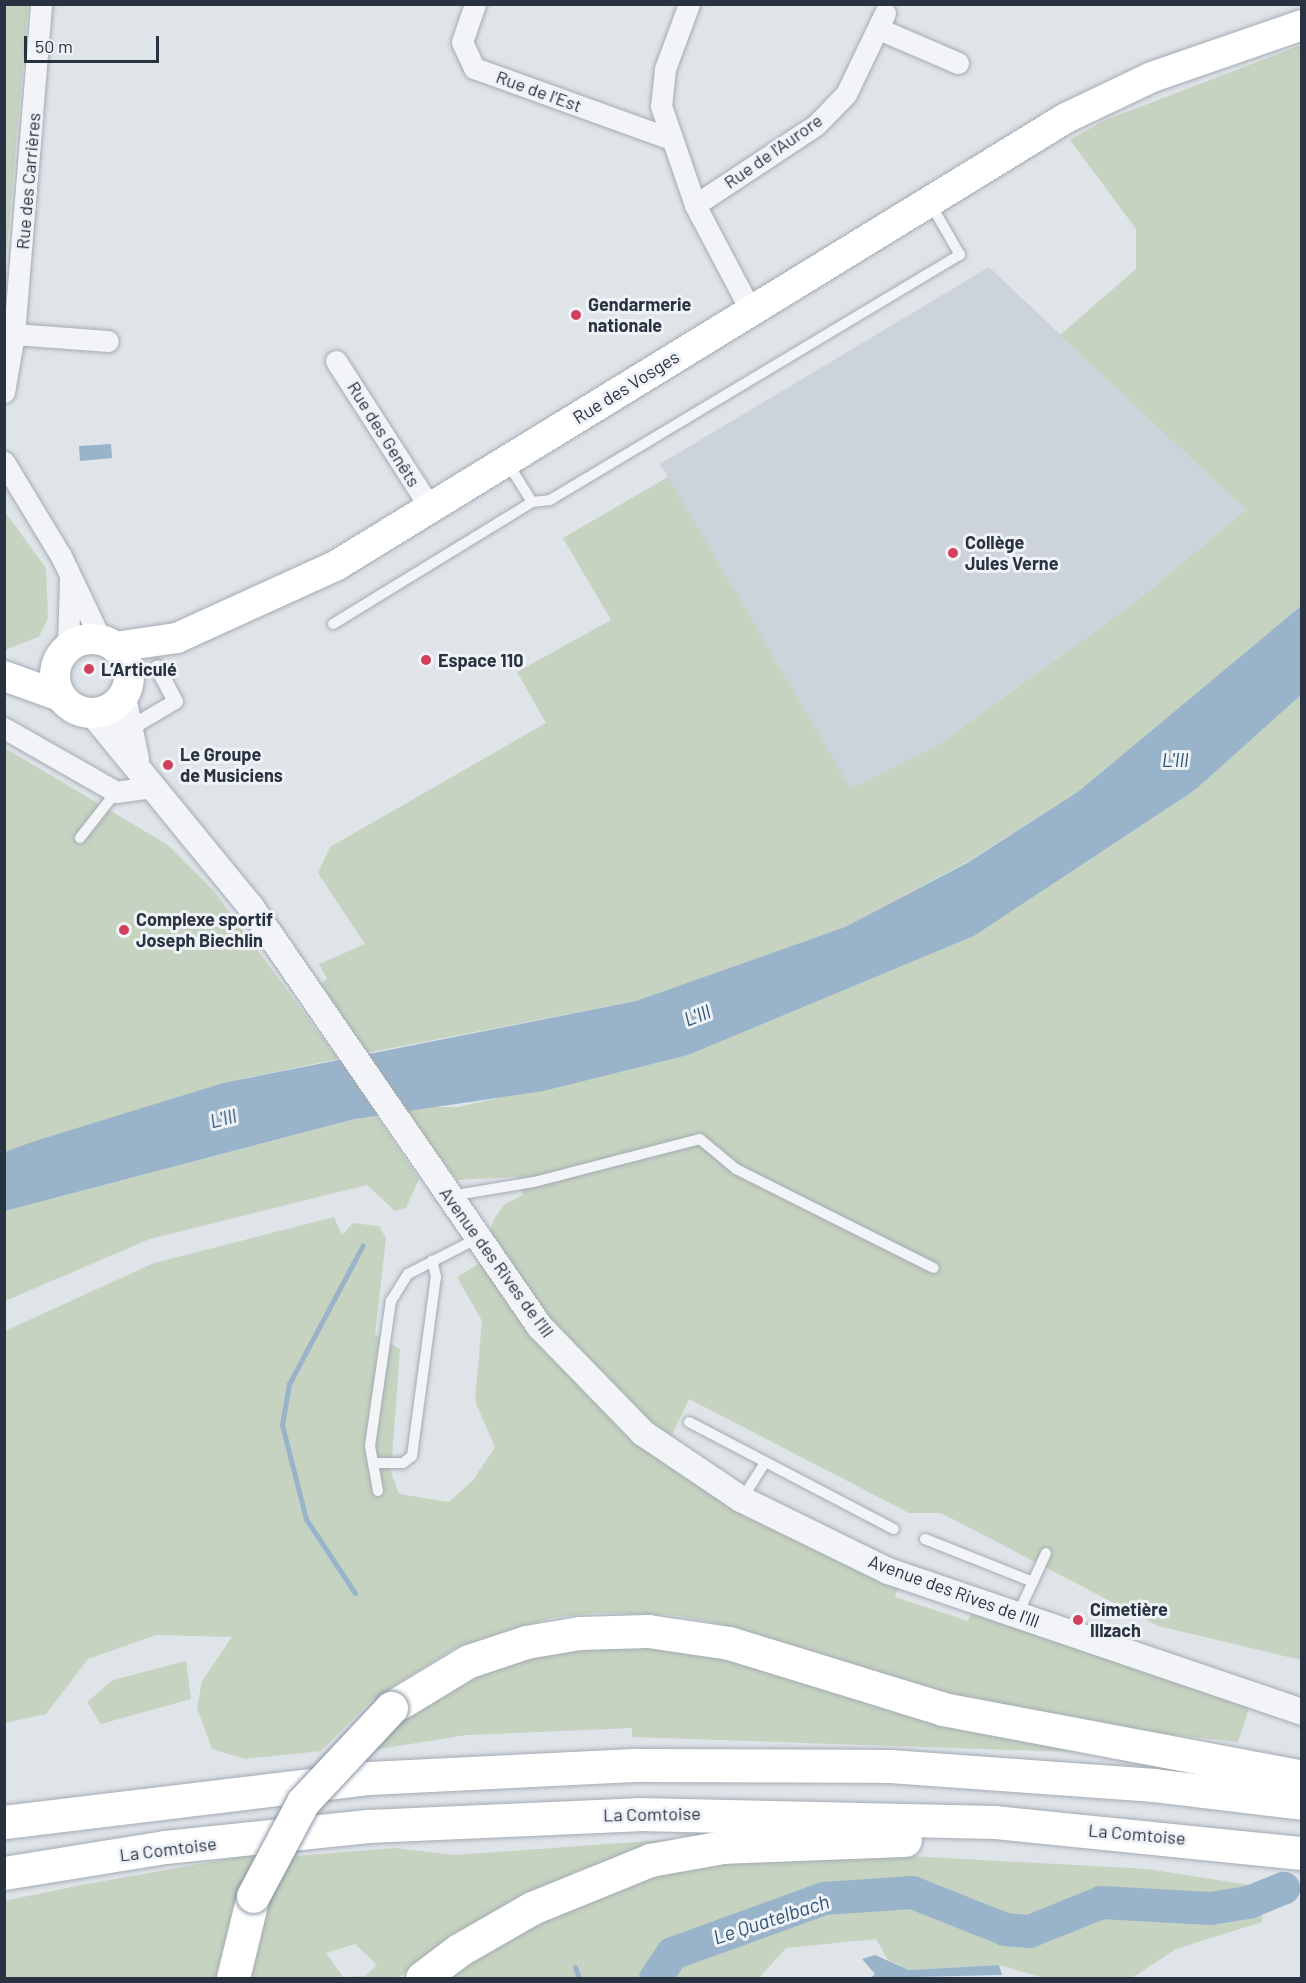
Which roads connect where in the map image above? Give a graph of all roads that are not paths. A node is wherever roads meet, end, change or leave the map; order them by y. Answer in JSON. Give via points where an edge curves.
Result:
{"nodes":[{"id":1,"x":42,"y":4,"type":"edge"},
{"id":2,"x":475,"y":4,"type":"edge"},
{"id":3,"x":691,"y":5,"type":"edge"},
{"id":4,"x":1302,"y":25,"type":"edge"},
{"id":5,"x":958,"y":63,"type":"dead end"},
{"id":6,"x":661,"y":106,"type":"junction"},
{"id":7,"x":642,"y":128,"type":"junction"},
{"id":8,"x":668,"y":138,"type":"junction"},
{"id":9,"x":928,"y":200,"type":"junction"},
{"id":10,"x":695,"y":205,"type":"junction"},
{"id":11,"x":751,"y":311,"type":"junction"},
{"id":12,"x":14,"y":334,"type":"junction"},
{"id":13,"x":108,"y":341,"type":"dead end"},
{"id":14,"x":336,"y":361,"type":"dead end"},
{"id":15,"x":4,"y":392,"type":"edge"},
{"id":16,"x":506,"y":461,"type":"junction"},
{"id":17,"x":4,"y":462,"type":"edge"},
{"id":18,"x":532,"y":502,"type":"junction"},
{"id":19,"x":430,"y":508,"type":"junction"},
{"id":20,"x":71,"y":576,"type":"junction"},
{"id":21,"x":333,"y":624,"type":"dead end"},
{"id":22,"x":177,"y":638,"type":"junction"},
{"id":23,"x":108,"y":644,"type":"junction"},
{"id":24,"x":64,"y":651,"type":"junction"},
{"id":25,"x":4,"y":671,"type":"edge"},
{"id":26,"x":4,"y":676,"type":"edge"},
{"id":27,"x":136,"y":680,"type":"junction"},
{"id":28,"x":60,"y":696,"type":"junction"},
{"id":29,"x":93,"y":714,"type":"junction"},
{"id":30,"x":136,"y":724,"type":"dead end"},
{"id":31,"x":4,"y":728,"type":"edge"},
{"id":32,"x":136,"y":760,"type":"junction"},
{"id":33,"x":152,"y":788,"type":"junction"},
{"id":34,"x":116,"y":792,"type":"junction"},
{"id":35,"x":80,"y":838,"type":"dead end"},
{"id":36,"x":450,"y":1196,"type":"junction"},
{"id":37,"x":478,"y":1238,"type":"junction"},
{"id":38,"x":432,"y":1260,"type":"junction"},
{"id":39,"x":934,"y":1268,"type":"dead end"},
{"id":40,"x":689,"y":1422,"type":"dead end"},
{"id":41,"x":373,"y":1463,"type":"junction"},
{"id":42,"x":764,"y":1464,"type":"junction"},
{"id":43,"x":378,"y":1491,"type":"dead end"},
{"id":44,"x":741,"y":1499,"type":"junction"},
{"id":45,"x":894,"y":1529,"type":"dead end"},
{"id":46,"x":924,"y":1539,"type":"dead end"},
{"id":47,"x":1046,"y":1553,"type":"dead end"},
{"id":48,"x":1033,"y":1582,"type":"junction"},
{"id":49,"x":1018,"y":1614,"type":"junction"},
{"id":50,"x":1302,"y":1712,"type":"edge"},
{"id":51,"x":1302,"y":1777,"type":"edge"},
{"id":52,"x":1302,"y":1803,"type":"edge"},
{"id":53,"x":4,"y":1822,"type":"edge"},
{"id":54,"x":1154,"y":1834,"type":"junction"},
{"id":55,"x":1302,"y":1853,"type":"edge"},
{"id":56,"x":4,"y":1873,"type":"edge"},
{"id":57,"x":236,"y":1968,"type":"edge"},
{"id":58,"x":422,"y":1978,"type":"edge"}],
"edges":[{"from":1,"to":12,"type":"street","name":"Rue des Carrières"},
{"from":2,"to":7,"type":"street","name":"Rue de l'Est","via":[[462,42],[474,68]]},
{"from":3,"to":6,"type":"street","via":[[665,69]]},
{"from":4,"to":9,"type":"main road","name":"Rue des Vosges","via":[[1152,77],[1066,118]]},
{"from":5,"to":10,"type":"street","name":"Rue de l'Aurore","via":[[882,21],[846,94],[816,125]]},
{"from":6,"to":7,"type":"street"},
{"from":6,"to":8,"type":"street"},
{"from":7,"to":8,"type":"street","name":"Rue de l'Est"},
{"from":8,"to":10,"type":"street"},
{"from":9,"to":11,"type":"main road","name":"Rue des Vosges"},
{"from":9,"to":18,"type":"lane","via":[[960,255],[550,500]]},
{"from":10,"to":11,"type":"street"},
{"from":11,"to":16,"type":"main road","name":"Rue des Vosges"},
{"from":12,"to":13,"type":"street"},
{"from":12,"to":15,"type":"street","name":"Rue des Carrières"},
{"from":14,"to":19,"type":"street","name":"Rue des Genêts"},
{"from":16,"to":18,"type":"lane"},
{"from":16,"to":19,"type":"main road","name":"Rue des Vosges"},
{"from":17,"to":20,"type":"street"},
{"from":18,"to":21,"type":"lane"},
{"from":19,"to":22,"type":"main road","name":"Rue des Vosges","via":[[337,565]]},
{"from":20,"to":23,"type":"street"},
{"from":20,"to":24,"type":"street"},
{"from":22,"to":23,"type":"main road","name":"Rue des Vosges"},
{"from":22,"to":27,"type":"main road","name":"Rue des Vosges"},
{"from":23,"to":24,"type":"main road","name":"Rue des Vosges"},
{"from":23,"to":27,"type":"main road"},
{"from":24,"to":25,"type":"main road","name":"Rue des Vosges"},
{"from":24,"to":28,"type":"main road","via":[[54,676]]},
{"from":26,"to":28,"type":"main road"},
{"from":27,"to":29,"type":"main road","name":"Rue des Vosges"},
{"from":27,"to":30,"type":"street","via":[[175,701]]},
{"from":27,"to":32,"type":"street","name":"Avenue des Rives de l'Ill"},
{"from":28,"to":29,"type":"main road","via":[[69,706]]},
{"from":29,"to":32,"type":"street","name":"Avenue des Rives de l'Ill"},
{"from":31,"to":34,"type":"street"},
{"from":32,"to":33,"type":"street","name":"Avenue des Rives de l'Ill"},
{"from":33,"to":34,"type":"street"},
{"from":33,"to":36,"type":"street","name":"Avenue des Rives de l'Ill","via":[[251,907]]},
{"from":34,"to":35,"type":"lane"},
{"from":36,"to":37,"type":"street","name":"Avenue des Rives de l'Ill"},
{"from":36,"to":39,"type":"lane","via":[[534,1182],[700,1139],[736,1169]]},
{"from":37,"to":38,"type":"lane"},
{"from":37,"to":44,"type":"street","name":"Avenue des Rives de l'Ill","via":[[540,1327],[587,1378],[643,1432]]},
{"from":38,"to":41,"type":"lane","via":[[408,1274],[391,1301],[374,1400]]},
{"from":38,"to":41,"type":"lane","via":[[436,1277],[412,1456],[403,1464]]},
{"from":40,"to":42,"type":"lane"},
{"from":41,"to":43,"type":"lane"},
{"from":42,"to":44,"type":"lane"},
{"from":42,"to":45,"type":"lane"},
{"from":44,"to":49,"type":"street","name":"Avenue des Rives de l'Ill","via":[[888,1571]]},
{"from":46,"to":48,"type":"lane"},
{"from":47,"to":48,"type":"lane"},
{"from":48,"to":49,"type":"lane"},
{"from":49,"to":50,"type":"street","name":"Avenue des Rives de l'Ill"},
{"from":51,"to":57,"type":"highway","bridge":true,"via":[[943,1709],[729,1643],[648,1631],[579,1632],[526,1642],[469,1661],[391,1708],[303,1802],[253,1896]]},
{"from":52,"to":53,"type":"highway","via":[[1154,1785],[890,1766],[639,1765],[369,1778]]},
{"from":54,"to":55,"type":"highway","name":"La Comtoise"},
{"from":54,"to":56,"type":"highway","name":"La Comtoise","via":[[881,1816],[509,1817],[165,1847]]},
{"from":54,"to":58,"type":"highway","via":[[1049,1847],[865,1838],[723,1847],[650,1860],[532,1908],[459,1950]]}]}
